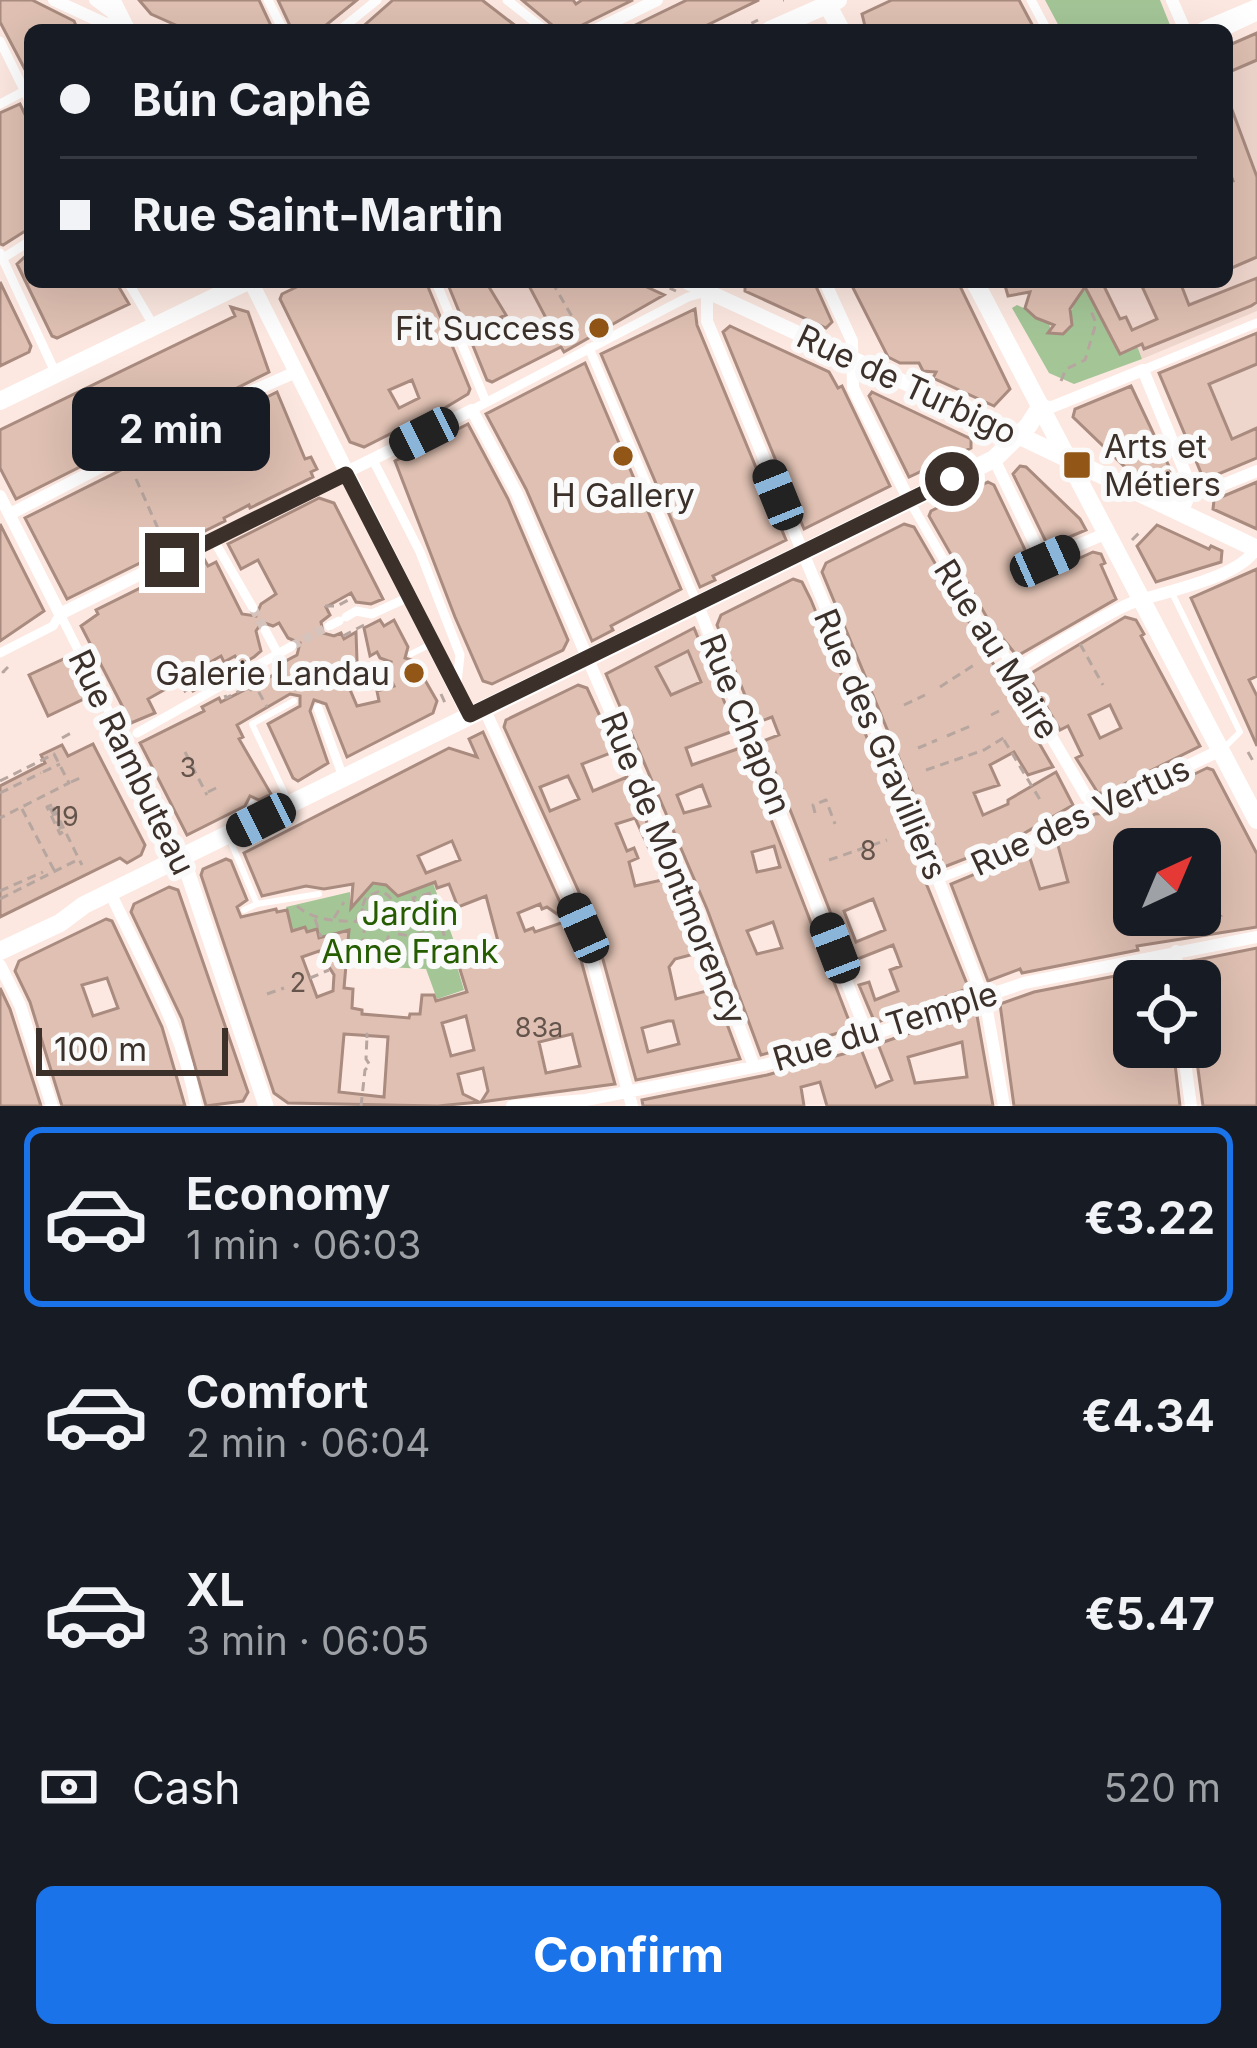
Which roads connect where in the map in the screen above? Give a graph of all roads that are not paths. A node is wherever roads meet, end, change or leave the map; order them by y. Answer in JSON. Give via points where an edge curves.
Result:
{"nodes":[{"id":1,"x":54,"y":0,"type":"edge"},
{"id":2,"x":95,"y":0,"type":"edge"},
{"id":3,"x":377,"y":0,"type":"edge"},
{"id":4,"x":507,"y":0,"type":"edge"},
{"id":5,"x":657,"y":0,"type":"edge"},
{"id":6,"x":830,"y":2,"type":"edge"},
{"id":7,"x":1257,"y":8,"type":"edge"},
{"id":8,"x":106,"y":24,"type":"edge"},
{"id":9,"x":125,"y":24,"type":"edge"},
{"id":10,"x":347,"y":24,"type":"edge"},
{"id":11,"x":537,"y":24,"type":"edge"},
{"id":12,"x":608,"y":24,"type":"edge"},
{"id":13,"x":783,"y":24,"type":"edge"},
{"id":14,"x":1219,"y":24,"type":"edge"},
{"id":15,"x":0,"y":41,"type":"edge"},
{"id":16,"x":24,"y":86,"type":"edge"},
{"id":17,"x":1,"y":257,"type":"edge"},
{"id":18,"x":131,"y":288,"type":"edge"},
{"id":19,"x":237,"y":288,"type":"edge"},
{"id":20,"x":252,"y":288,"type":"edge"},
{"id":21,"x":438,"y":288,"type":"edge"},
{"id":22,"x":709,"y":288,"type":"edge"},
{"id":23,"x":711,"y":288,"type":"edge"},
{"id":24,"x":713,"y":288,"type":"edge"},
{"id":25,"x":828,"y":288,"type":"edge"},
{"id":26,"x":979,"y":288,"type":"edge"},
{"id":27,"x":1257,"y":322,"type":"edge"},
{"id":28,"x":154,"y":328,"type":"junction"},
{"id":29,"x":589,"y":349,"type":"junction"},
{"id":30,"x":852,"y":359,"type":"junction"},
{"id":31,"x":1143,"y":370,"type":"junction"},
{"id":32,"x":296,"y":372,"type":"junction"},
{"id":33,"x":56,"y":375,"type":"junction"},
{"id":34,"x":0,"y":401,"type":"edge"},
{"id":35,"x":479,"y":406,"type":"junction"},
{"id":36,"x":1041,"y":406,"type":"junction"},
{"id":37,"x":1018,"y":435,"type":"junction"},
{"id":38,"x":994,"y":459,"type":"junction"},
{"id":39,"x":373,"y":460,"type":"junction"},
{"id":40,"x":1070,"y":462,"type":"junction"},
{"id":41,"x":1257,"y":471,"type":"edge"},
{"id":42,"x":346,"y":474,"type":"junction"},
{"id":43,"x":1192,"y":492,"type":"junction"},
{"id":44,"x":0,"y":496,"type":"edge"},
{"id":45,"x":909,"y":500,"type":"junction"},
{"id":46,"x":1182,"y":512,"type":"junction"},
{"id":47,"x":5,"y":517,"type":"edge"},
{"id":48,"x":1107,"y":533,"type":"junction"},
{"id":49,"x":213,"y":539,"type":"junction"},
{"id":50,"x":1256,"y":548,"type":"edge"},
{"id":51,"x":802,"y":552,"type":"junction"},
{"id":52,"x":1172,"y":593,"type":"junction"},
{"id":53,"x":409,"y":597,"type":"junction"},
{"id":54,"x":1143,"y":601,"type":"junction"},
{"id":55,"x":697,"y":603,"type":"junction"},
{"id":56,"x":253,"y":608,"type":"tunnel mouth"},
{"id":57,"x":60,"y":614,"type":"junction"},
{"id":58,"x":343,"y":619,"type":"tunnel mouth"},
{"id":59,"x":265,"y":630,"type":"tunnel mouth"},
{"id":60,"x":434,"y":645,"type":"junction"},
{"id":61,"x":292,"y":646,"type":"tunnel mouth"},
{"id":62,"x":0,"y":653,"type":"edge"},
{"id":63,"x":278,"y":654,"type":"junction"},
{"id":64,"x":412,"y":656,"type":"dead end"},
{"id":65,"x":587,"y":657,"type":"junction"},
{"id":66,"x":384,"y":665,"type":"dead end"},
{"id":67,"x":1016,"y":670,"type":"junction"},
{"id":68,"x":344,"y":678,"type":"dead end"},
{"id":69,"x":448,"y":695,"type":"junction"},
{"id":70,"x":294,"y":701,"type":"dead end"},
{"id":71,"x":319,"y":708,"type":"dead end"},
{"id":72,"x":477,"y":711,"type":"junction"},
{"id":73,"x":125,"y":739,"type":"junction"},
{"id":74,"x":1221,"y":750,"type":"junction"},
{"id":75,"x":119,"y":760,"type":"dead end"},
{"id":76,"x":344,"y":778,"type":"junction"},
{"id":77,"x":1094,"y":803,"type":"junction"},
{"id":78,"x":291,"y":805,"type":"junction"},
{"id":79,"x":1257,"y":820,"type":"edge"},
{"id":80,"x":229,"y":836,"type":"junction"},
{"id":81,"x":177,"y":862,"type":"junction"},
{"id":82,"x":938,"y":879,"type":"junction"},
{"id":83,"x":110,"y":892,"type":"junction"},
{"id":84,"x":319,"y":894,"type":"dead end"},
{"id":85,"x":257,"y":904,"type":"junction"},
{"id":86,"x":244,"y":910,"type":"dead end"},
{"id":87,"x":1257,"y":937,"type":"edge"},
{"id":88,"x":0,"y":951,"type":"edge"},
{"id":89,"x":1176,"y":951,"type":"junction"},
{"id":90,"x":1177,"y":960,"type":"edge"},
{"id":91,"x":0,"y":964,"type":"edge"},
{"id":92,"x":982,"y":995,"type":"junction"},
{"id":93,"x":868,"y":1036,"type":"junction"},
{"id":94,"x":754,"y":1066,"type":"junction"},
{"id":95,"x":1186,"y":1068,"type":"edge"},
{"id":96,"x":630,"y":1099,"type":"edge"},
{"id":97,"x":52,"y":1106,"type":"edge"},
{"id":98,"x":196,"y":1106,"type":"edge"},
{"id":99,"x":266,"y":1106,"type":"edge"},
{"id":100,"x":512,"y":1106,"type":"edge"},
{"id":101,"x":1004,"y":1106,"type":"edge"},
{"id":102,"x":1191,"y":1106,"type":"edge"}],
"edges":[{"from":1,"to":8,"type":"street"},
{"from":2,"to":9,"type":"street"},
{"from":3,"to":10,"type":"street"},
{"from":4,"to":11,"type":"street"},
{"from":5,"to":12,"type":"street"},
{"from":6,"to":13,"type":"main road"},
{"from":7,"to":14,"type":"main road"},
{"from":15,"to":16,"type":"street"},
{"from":17,"to":33,"type":"street"},
{"from":18,"to":28,"type":"street"},
{"from":19,"to":28,"type":"main road"},
{"from":20,"to":32,"type":"street"},
{"from":21,"to":35,"type":"street"},
{"from":22,"to":29,"type":"street"},
{"from":23,"to":51,"type":"street","name":"Rue des Gravilliers","via":[[707,320]]},
{"from":24,"to":30,"type":"street","name":"Rue de Turbigo"},
{"from":25,"to":30,"type":"street","name":"Rue au Maire"},
{"from":26,"to":36,"type":"main road"},
{"from":27,"to":31,"type":"street"},
{"from":28,"to":33,"type":"main road"},
{"from":29,"to":35,"type":"street"},
{"from":29,"to":55,"type":"street","name":"Rue Chapon"},
{"from":30,"to":37,"type":"street","name":"Rue de Turbigo"},
{"from":30,"to":45,"type":"street","name":"Rue au Maire","via":[[854,388]]},
{"from":31,"to":36,"type":"street"},
{"from":31,"to":43,"type":"street"},
{"from":32,"to":42,"type":"street"},
{"from":32,"to":47,"type":"street"},
{"from":33,"to":34,"type":"main road"},
{"from":35,"to":39,"type":"street"},
{"from":35,"to":65,"type":"street","name":"Rue de Montmorency"},
{"from":36,"to":37,"type":"main road"},
{"from":36,"to":40,"type":"main road"},
{"from":37,"to":38,"type":"main road"},
{"from":37,"to":40,"type":"main road","name":"Rue de Turbigo"},
{"from":38,"to":45,"type":"main road"},
{"from":38,"to":48,"type":"street","via":[[1043,560]]},
{"from":39,"to":42,"type":"street"},
{"from":39,"to":69,"type":"street","via":[[460,656]]},
{"from":40,"to":46,"type":"main road","name":"Rue de Turbigo"},
{"from":40,"to":48,"type":"main road"},
{"from":41,"to":43,"type":"street"},
{"from":42,"to":49,"type":"street"},
{"from":42,"to":53,"type":"street"},
{"from":43,"to":46,"type":"street"},
{"from":44,"to":47,"type":"street","name":"Rue Rambuteau"},
{"from":45,"to":51,"type":"main road"},
{"from":45,"to":67,"type":"street","name":"Rue au Maire"},
{"from":46,"to":50,"type":"main road","name":"Rue de Turbigo"},
{"from":47,"to":57,"type":"street","name":"Rue Rambuteau"},
{"from":48,"to":54,"type":"main road"},
{"from":49,"to":56,"type":"street"},
{"from":49,"to":57,"type":"street"},
{"from":50,"to":52,"type":"street","via":[[1245,561]]},
{"from":51,"to":55,"type":"main road"},
{"from":51,"to":82,"type":"street","name":"Rue des Gravilliers"},
{"from":52,"to":54,"type":"street"},
{"from":52,"to":74,"type":"lane","via":[[1240,732]]},
{"from":53,"to":58,"type":"street"},
{"from":53,"to":60,"type":"street"},
{"from":54,"to":67,"type":"street"},
{"from":54,"to":74,"type":"main road"},
{"from":55,"to":65,"type":"main road"},
{"from":55,"to":93,"type":"street","name":"Rue Chapon"},
{"from":57,"to":62,"type":"street","via":[[53,626]]},
{"from":57,"to":73,"type":"street","name":"Rue Rambuteau"},
{"from":59,"to":63,"type":"street"},
{"from":60,"to":64,"type":"lane"},
{"from":60,"to":69,"type":"street"},
{"from":61,"to":63,"type":"street"},
{"from":63,"to":73,"type":"street"},
{"from":65,"to":72,"type":"main road"},
{"from":65,"to":94,"type":"street","name":"Rue de Montmorency"},
{"from":66,"to":68,"type":"lane"},
{"from":67,"to":77,"type":"street","name":"Rue au Maire"},
{"from":69,"to":72,"type":"street"},
{"from":70,"to":78,"type":"lane","via":[[252,724]]},
{"from":71,"to":76,"type":"street"},
{"from":72,"to":76,"type":"main road"},
{"from":72,"to":96,"type":"street","via":[[583,928]]},
{"from":73,"to":81,"type":"street","name":"Rue Rambuteau"},
{"from":74,"to":77,"type":"street","name":"Rue des Vertus","via":[[1108,804]]},
{"from":74,"to":79,"type":"main road"},
{"from":75,"to":81,"type":"lane"},
{"from":76,"to":78,"type":"main road"},
{"from":77,"to":82,"type":"street","name":"Rue des Vertus","via":[[1015,849]]},
{"from":78,"to":80,"type":"main road","via":[[256,812]]},
{"from":80,"to":81,"type":"main road"},
{"from":80,"to":85,"type":"lane"},
{"from":81,"to":83,"type":"main road"},
{"from":81,"to":99,"type":"street","name":"Rue Rambuteau"},
{"from":82,"to":92,"type":"street","name":"Rue des Gravilliers"},
{"from":83,"to":88,"type":"main road"},
{"from":83,"to":98,"type":"street","via":[[178,1035]]},
{"from":84,"to":85,"type":"lane"},
{"from":85,"to":86,"type":"lane"},
{"from":87,"to":89,"type":"street","name":"Rue du Temple"},
{"from":89,"to":90,"type":"street"},
{"from":89,"to":92,"type":"street","name":"Rue du Temple"},
{"from":91,"to":97,"type":"street"},
{"from":92,"to":93,"type":"street","name":"Rue du Temple"},
{"from":92,"to":101,"type":"street","name":"Rue des Gravilliers"},
{"from":93,"to":94,"type":"street","name":"Rue du Temple"},
{"from":94,"to":96,"type":"street","name":"Rue du Temple"},
{"from":95,"to":102,"type":"street"},
{"from":96,"to":100,"type":"street","name":"Rue du Temple"}]}
